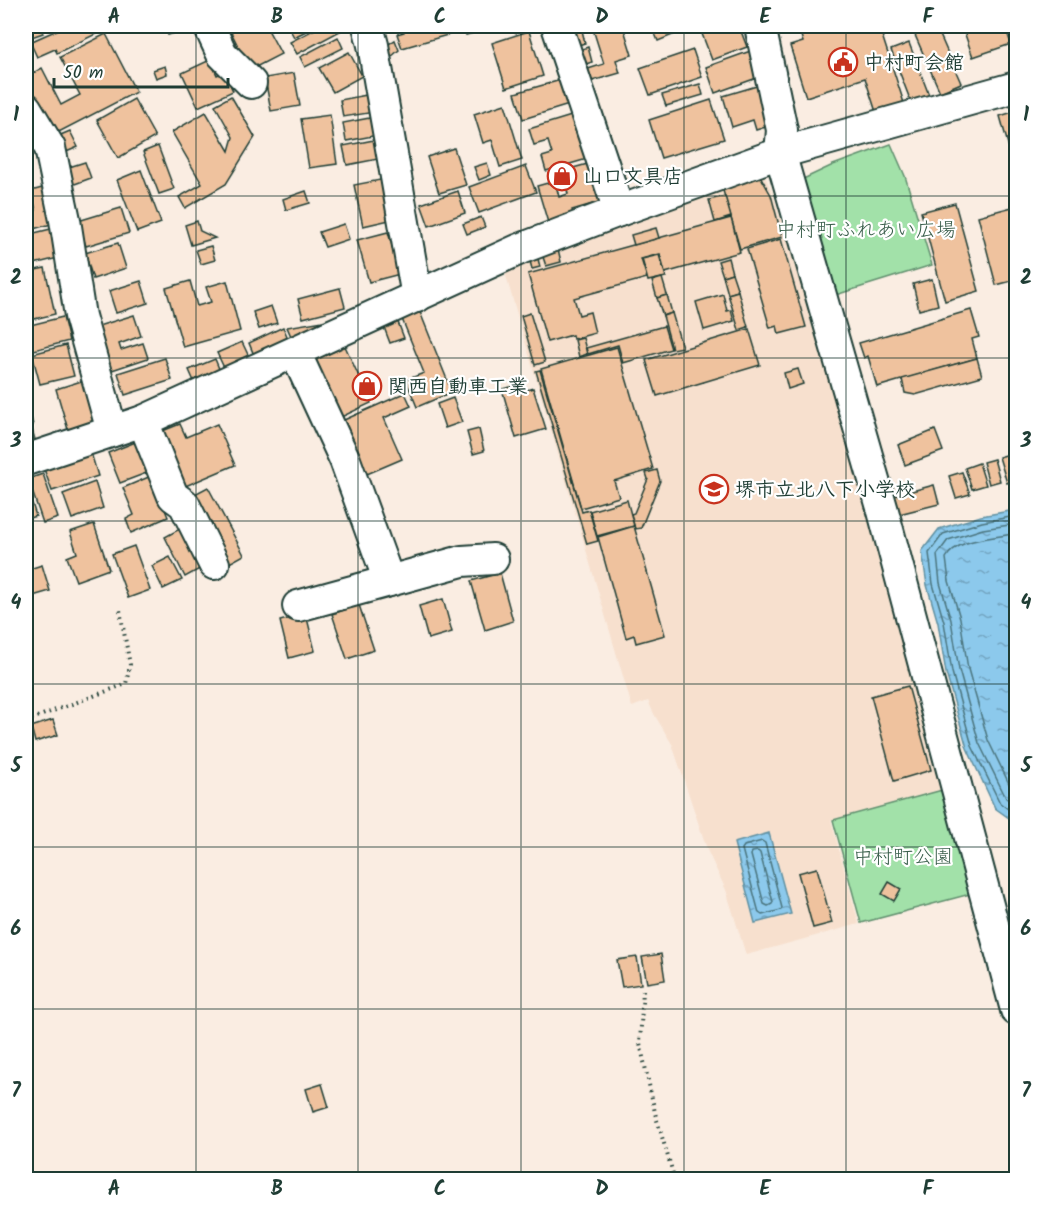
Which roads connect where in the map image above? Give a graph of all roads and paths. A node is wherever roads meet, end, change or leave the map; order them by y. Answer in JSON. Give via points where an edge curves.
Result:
{"nodes":[{"id":1,"x":209,"y":26,"type":"edge"},
{"id":2,"x":368,"y":26,"type":"edge"},
{"id":3,"x":557,"y":26,"type":"edge"},
{"id":4,"x":760,"y":26,"type":"edge"},
{"id":5,"x":251,"y":83,"type":"dead end"},
{"id":6,"x":1017,"y":87,"type":"edge"},
{"id":7,"x":26,"y":108,"type":"edge"},
{"id":8,"x":780,"y":153,"type":"junction"},
{"id":9,"x":620,"y":211,"type":"junction"},
{"id":10,"x":417,"y":297,"type":"junction"},
{"id":11,"x":295,"y":352,"type":"junction"},
{"id":12,"x":143,"y":421,"type":"junction"},
{"id":13,"x":112,"y":431,"type":"junction"},
{"id":14,"x":26,"y":460,"type":"edge"},
{"id":15,"x":493,"y":559,"type":"dead end"},
{"id":16,"x":214,"y":564,"type":"dead end"},
{"id":17,"x":389,"y":581,"type":"junction"},
{"id":18,"x":298,"y":606,"type":"dead end"},
{"id":19,"x":120,"y":610,"type":"dead end"},
{"id":20,"x":26,"y":721,"type":"edge"},
{"id":21,"x":643,"y":990,"type":"dead end"},
{"id":22,"x":1017,"y":1010,"type":"edge"},
{"id":23,"x":675,"y":1179,"type":"edge"}],
"edges":[{"from":1,"to":5,"type":"street","via":[[222,54]]},
{"from":2,"to":10,"type":"street"},
{"from":3,"to":9,"type":"street"},
{"from":4,"to":8,"type":"street","via":[[782,130]]},
{"from":6,"to":8,"type":"street"},
{"from":7,"to":13,"type":"street","via":[[50,147],[80,316]]},
{"from":8,"to":9,"type":"street"},
{"from":8,"to":22,"type":"street","via":[[883,511]]},
{"from":9,"to":10,"type":"street","via":[[520,249]]},
{"from":10,"to":11,"type":"street"},
{"from":11,"to":12,"type":"street"},
{"from":11,"to":17,"type":"street","via":[[345,460]]},
{"from":12,"to":13,"type":"street"},
{"from":12,"to":16,"type":"street","via":[[173,496],[184,504]]},
{"from":13,"to":14,"type":"street"},
{"from":15,"to":17,"type":"street","via":[[462,561]]},
{"from":17,"to":18,"type":"street"},
{"from":19,"to":20,"type":"path","via":[[130,665],[126,684]]},
{"from":21,"to":23,"type":"path","via":[[640,1043]]}]}
